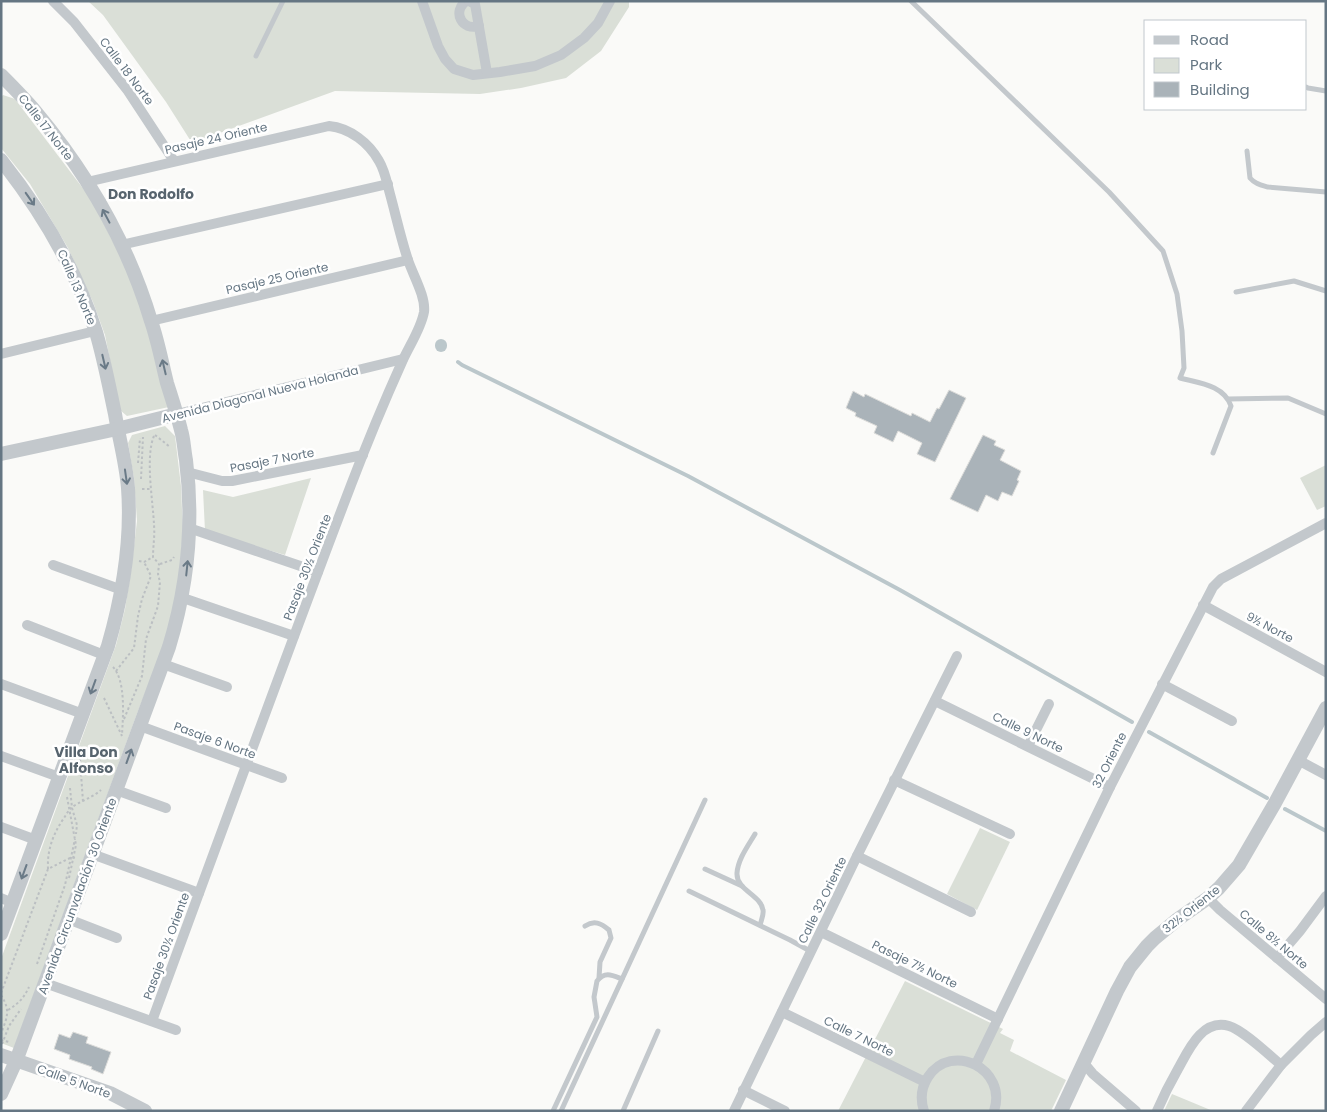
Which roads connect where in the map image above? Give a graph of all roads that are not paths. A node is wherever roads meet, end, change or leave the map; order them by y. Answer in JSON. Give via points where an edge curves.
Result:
{"nodes":[{"id":1,"x":53,"y":1,"type":"edge"},
{"id":2,"x":282,"y":1,"type":"edge"},
{"id":3,"x":422,"y":1,"type":"edge"},
{"id":4,"x":467,"y":1,"type":"edge"},
{"id":5,"x":610,"y":1,"type":"edge"},
{"id":6,"x":911,"y":1,"type":"edge"},
{"id":7,"x":478,"y":26,"type":"junction"},
{"id":8,"x":256,"y":56,"type":"dead end"},
{"id":9,"x":487,"y":73,"type":"junction"},
{"id":10,"x":2,"y":78,"type":"edge"},
{"id":11,"x":1307,"y":88,"type":"edge"},
{"id":12,"x":1326,"y":91,"type":"edge"},
{"id":13,"x":350,"y":132,"type":"joint"},
{"id":14,"x":1247,"y":151,"type":"dead end"},
{"id":15,"x":1,"y":160,"type":"edge"},
{"id":16,"x":174,"y":161,"type":"junction"},
{"id":17,"x":87,"y":182,"type":"junction"},
{"id":18,"x":388,"y":184,"type":"junction"},
{"id":19,"x":1326,"y":192,"type":"edge"},
{"id":20,"x":121,"y":245,"type":"junction"},
{"id":21,"x":408,"y":260,"type":"junction"},
{"id":22,"x":1326,"y":291,"type":"edge"},
{"id":23,"x":1236,"y":292,"type":"dead end"},
{"id":24,"x":151,"y":321,"type":"junction"},
{"id":25,"x":95,"y":331,"type":"junction"},
{"id":26,"x":1,"y":354,"type":"edge"},
{"id":27,"x":403,"y":359,"type":"junction"},
{"id":28,"x":1228,"y":399,"type":"junction"},
{"id":29,"x":177,"y":414,"type":"junction"},
{"id":30,"x":1326,"y":414,"type":"edge"},
{"id":31,"x":117,"y":429,"type":"junction"},
{"id":32,"x":1213,"y":453,"type":"dead end"},
{"id":33,"x":1,"y":454,"type":"edge"},
{"id":34,"x":363,"y":455,"type":"junction"},
{"id":35,"x":187,"y":472,"type":"junction"},
{"id":36,"x":1326,"y":523,"type":"edge"},
{"id":37,"x":189,"y":528,"type":"junction"},
{"id":38,"x":53,"y":565,"type":"dead end"},
{"id":39,"x":318,"y":572,"type":"junction"},
{"id":40,"x":122,"y":590,"type":"junction"},
{"id":41,"x":183,"y":598,"type":"junction"},
{"id":42,"x":1203,"y":605,"type":"junction"},
{"id":43,"x":26,"y":625,"type":"dead end"},
{"id":44,"x":294,"y":636,"type":"junction"},
{"id":45,"x":957,"y":656,"type":"dead end"},
{"id":46,"x":109,"y":661,"type":"junction"},
{"id":47,"x":163,"y":664,"type":"junction"},
{"id":48,"x":1326,"y":672,"type":"edge"},
{"id":49,"x":1,"y":684,"type":"edge"},
{"id":50,"x":1162,"y":684,"type":"junction"},
{"id":51,"x":227,"y":687,"type":"dead end"},
{"id":52,"x":935,"y":701,"type":"junction"},
{"id":53,"x":1049,"y":704,"type":"dead end"},
{"id":54,"x":1326,"y":708,"type":"edge"},
{"id":55,"x":83,"y":714,"type":"junction"},
{"id":56,"x":1232,"y":720,"type":"dead end"},
{"id":57,"x":140,"y":726,"type":"junction"},
{"id":58,"x":1028,"y":746,"type":"junction"},
{"id":59,"x":1,"y":756,"type":"edge"},
{"id":60,"x":1298,"y":760,"type":"junction"},
{"id":61,"x":246,"y":764,"type":"junction"},
{"id":62,"x":1326,"y":775,"type":"edge"},
{"id":63,"x":282,"y":778,"type":"dead end"},
{"id":64,"x":894,"y":780,"type":"junction"},
{"id":65,"x":66,"y":781,"type":"junction"},
{"id":66,"x":1110,"y":787,"type":"junction"},
{"id":67,"x":110,"y":788,"type":"junction"},
{"id":68,"x":705,"y":800,"type":"dead end"},
{"id":69,"x":166,"y":808,"type":"dead end"},
{"id":70,"x":1,"y":827,"type":"edge"},
{"id":71,"x":755,"y":834,"type":"dead end"},
{"id":72,"x":1010,"y":834,"type":"dead end"},
{"id":73,"x":36,"y":840,"type":"junction"},
{"id":74,"x":92,"y":854,"type":"junction"},
{"id":75,"x":856,"y":856,"type":"junction"},
{"id":76,"x":704,"y":869,"type":"dead end"},
{"id":77,"x":742,"y":886,"type":"junction"},
{"id":78,"x":689,"y":891,"type":"dead end"},
{"id":79,"x":200,"y":893,"type":"junction"},
{"id":80,"x":1326,"y":896,"type":"edge"},
{"id":81,"x":1208,"y":898,"type":"junction"},
{"id":82,"x":7,"y":900,"type":"edge"},
{"id":83,"x":971,"y":912,"type":"dead end"},
{"id":84,"x":68,"y":919,"type":"junction"},
{"id":85,"x":760,"y":925,"type":"junction"},
{"id":86,"x":585,"y":926,"type":"dead end"},
{"id":87,"x":821,"y":932,"type":"junction"},
{"id":88,"x":1,"y":934,"type":"edge"},
{"id":89,"x":117,"y":938,"type":"dead end"},
{"id":90,"x":811,"y":952,"type":"junction"},
{"id":91,"x":1277,"y":958,"type":"junction"},
{"id":92,"x":599,"y":978,"type":"junction"},
{"id":93,"x":38,"y":979,"type":"junction"},
{"id":94,"x":622,"y":979,"type":"junction"},
{"id":95,"x":1326,"y":999,"type":"edge"},
{"id":96,"x":782,"y":1012,"type":"junction"},
{"id":97,"x":998,"y":1019,"type":"junction"},
{"id":98,"x":152,"y":1021,"type":"junction"},
{"id":99,"x":1326,"y":1022,"type":"edge"},
{"id":100,"x":176,"y":1030,"type":"dead end"},
{"id":101,"x":658,"y":1031,"type":"dead end"},
{"id":102,"x":1,"y":1055,"type":"edge"},
{"id":103,"x":16,"y":1061,"type":"junction"},
{"id":104,"x":1083,"y":1062,"type":"junction"},
{"id":105,"x":976,"y":1064,"type":"junction"},
{"id":106,"x":1281,"y":1066,"type":"junction"},
{"id":107,"x":925,"y":1082,"type":"junction"},
{"id":108,"x":743,"y":1090,"type":"junction"},
{"id":109,"x":1,"y":1094,"type":"edge"},
{"id":110,"x":145,"y":1111,"type":"edge"},
{"id":111,"x":553,"y":1111,"type":"edge"},
{"id":112,"x":561,"y":1111,"type":"edge"},
{"id":113,"x":623,"y":1111,"type":"edge"},
{"id":114,"x":734,"y":1111,"type":"edge"},
{"id":115,"x":785,"y":1111,"type":"edge"},
{"id":116,"x":924,"y":1111,"type":"edge"},
{"id":117,"x":994,"y":1111,"type":"edge"},
{"id":118,"x":1061,"y":1111,"type":"edge"},
{"id":119,"x":1136,"y":1111,"type":"edge"},
{"id":120,"x":1157,"y":1111,"type":"edge"},
{"id":121,"x":1246,"y":1111,"type":"edge"}],
"edges":[{"from":1,"to":16,"type":"street","name":"Calle 18 Norte","via":[[74,22],[128,91]]},
{"from":2,"to":8,"type":"lane"},
{"from":3,"to":9,"type":"street","via":[[438,46],[449,64],[454,69],[473,74]]},
{"from":4,"to":7,"type":"street","via":[[475,4]]},
{"from":4,"to":7,"type":"street","via":[[458,15],[464,24]]},
{"from":5,"to":9,"type":"street","via":[[598,23],[561,55],[535,66]]},
{"from":6,"to":28,"type":"lane","via":[[1108,192],[1164,251],[1177,294],[1182,331],[1184,368],[1180,378],[1208,385]]},
{"from":7,"to":9,"type":"street"},
{"from":10,"to":17,"type":"street","name":"Calle 17 Norte","via":[[51,130]]},
{"from":11,"to":12,"type":"lane"},
{"from":13,"to":16,"type":"street","name":"Pasaje 24 Oriente","via":[[329,126]]},
{"from":13,"to":18,"type":"street","name":"Pasaje 30½ Oriente","via":[[370,148],[380,162]]},
{"from":14,"to":19,"type":"lane","via":[[1250,178],[1259,185]]},
{"from":15,"to":25,"type":"street","name":"Calle 13 Norte","one_way":true,"via":[[62,251]]},
{"from":16,"to":17,"type":"street","name":"Pasaje 24 Oriente"},
{"from":20,"to":17,"type":"street","name":"Avenida Circunvalación 30 Oriente","one_way":true},
{"from":18,"to":20,"type":"street"},
{"from":18,"to":21,"type":"street","name":"Pasaje 30½ Oriente"},
{"from":20,"to":24,"type":"street","name":"Avenida Circunvalación 30 Oriente"},
{"from":21,"to":24,"type":"street","name":"Pasaje 25 Oriente"},
{"from":21,"to":27,"type":"street","name":"Pasaje 30½ Oriente","via":[[424,303],[424,313]]},
{"from":22,"to":23,"type":"lane","via":[[1294,281]]},
{"from":29,"to":24,"type":"street","name":"Avenida Circunvalación 30 Oriente","one_way":true},
{"from":25,"to":26,"type":"street"},
{"from":25,"to":31,"type":"street","name":"Calle 13 Norte","one_way":true,"via":[[105,363]]},
{"from":27,"to":29,"type":"street","name":"Avenida Diagonal Nueva Holanda"},
{"from":27,"to":34,"type":"street","name":"Pasaje 30½ Oriente"},
{"from":28,"to":30,"type":"lane","via":[[1288,398]]},
{"from":28,"to":32,"type":"lane","via":[[1231,406]]},
{"from":29,"to":31,"type":"street","name":"Avenida Diagonal Nueva Holanda"},
{"from":29,"to":35,"type":"street","name":"Avenida Circunvalación 30 Oriente"},
{"from":31,"to":33,"type":"street","name":"Avenida Diagonal Nueva Holanda"},
{"from":31,"to":40,"type":"street","one_way":true,"via":[[129,502],[128,551]]},
{"from":34,"to":35,"type":"street","name":"Pasaje 7 Norte","via":[[232,481]]},
{"from":34,"to":39,"type":"street","name":"Pasaje 30½ Oriente"},
{"from":35,"to":37,"type":"street","name":"Avenida Circunvalación 30 Oriente"},
{"from":36,"to":42,"type":"street","name":"32 Oriente","via":[[1222,579],[1213,587]]},
{"from":37,"to":39,"type":"street"},
{"from":41,"to":37,"type":"street","name":"Avenida Circunvalación 30 Oriente","one_way":true},
{"from":38,"to":40,"type":"street"},
{"from":39,"to":44,"type":"street","name":"Pasaje 30½ Oriente"},
{"from":40,"to":46,"type":"street"},
{"from":41,"to":44,"type":"street"},
{"from":41,"to":47,"type":"street","name":"Avenida Circunvalación 30 Oriente"},
{"from":42,"to":48,"type":"street","name":"9½ Norte"},
{"from":42,"to":50,"type":"street","name":"32 Oriente"},
{"from":43,"to":46,"type":"street"},
{"from":44,"to":61,"type":"street","name":"Pasaje 30½ Oriente"},
{"from":45,"to":52,"type":"street","name":"Calle 32 Oriente"},
{"from":46,"to":55,"type":"street","one_way":true},
{"from":47,"to":51,"type":"street"},
{"from":47,"to":57,"type":"street","name":"Avenida Circunvalación 30 Oriente"},
{"from":49,"to":55,"type":"street"},
{"from":50,"to":56,"type":"street"},
{"from":50,"to":66,"type":"street","name":"32 Oriente"},
{"from":52,"to":58,"type":"street","name":"Calle 9 Norte"},
{"from":52,"to":64,"type":"street","name":"Calle 32 Oriente"},
{"from":53,"to":58,"type":"street"},
{"from":54,"to":60,"type":"street","name":"32½ Oriente"},
{"from":55,"to":65,"type":"street"},
{"from":57,"to":61,"type":"street","name":"Pasaje 6 Norte"},
{"from":67,"to":57,"type":"street","name":"Avenida Circunvalación 30 Oriente","one_way":true},
{"from":58,"to":66,"type":"street","name":"Calle 9 Norte"},
{"from":59,"to":65,"type":"street"},
{"from":60,"to":62,"type":"street"},
{"from":60,"to":81,"type":"street","name":"32½ Oriente","via":[[1243,859]]},
{"from":61,"to":63,"type":"street","name":"Pasaje 6 Norte"},
{"from":61,"to":79,"type":"street","name":"Pasaje 30½ Oriente"},
{"from":64,"to":72,"type":"street"},
{"from":64,"to":75,"type":"street","name":"Calle 32 Oriente"},
{"from":65,"to":73,"type":"street"},
{"from":66,"to":97,"type":"street","name":"32 Oriente"},
{"from":67,"to":69,"type":"street"},
{"from":67,"to":74,"type":"street","name":"Avenida Circunvalación 30 Oriente"},
{"from":68,"to":94,"type":"lane"},
{"from":70,"to":73,"type":"street"},
{"from":71,"to":77,"type":"lane","via":[[740,861],[737,875]]},
{"from":73,"to":82,"type":"street","one_way":true},
{"from":74,"to":79,"type":"street"},
{"from":74,"to":84,"type":"street","name":"Avenida Circunvalación 30 Oriente"},
{"from":75,"to":83,"type":"street"},
{"from":75,"to":87,"type":"street","name":"Calle 32 Oriente"},
{"from":76,"to":77,"type":"lane"},
{"from":77,"to":85,"type":"lane","via":[[761,904],[764,912]]},
{"from":78,"to":85,"type":"lane"},
{"from":79,"to":98,"type":"street","name":"Pasaje 30½ Oriente"},
{"from":80,"to":91,"type":"street"},
{"from":81,"to":91,"type":"street","name":"Calle 8½ Norte"},
{"from":81,"to":104,"type":"street","name":"32½ Oriente","via":[[1146,946],[1120,985]]},
{"from":82,"to":88,"type":"street"},
{"from":84,"to":89,"type":"street"},
{"from":84,"to":93,"type":"street","name":"Avenida Circunvalación 30 Oriente"},
{"from":85,"to":90,"type":"lane"},
{"from":86,"to":92,"type":"lane","via":[[590,922],[599,923],[609,930],[611,938],[600,962]]},
{"from":87,"to":90,"type":"street","name":"Calle 32 Oriente"},
{"from":87,"to":97,"type":"street","name":"Pasaje 7½ Norte"},
{"from":90,"to":96,"type":"street","name":"Calle 32 Oriente"},
{"from":91,"to":95,"type":"street","name":"Calle 8½ Norte"},
{"from":92,"to":94,"type":"lane","via":[[609,974]]},
{"from":92,"to":111,"type":"lane","via":[[594,997],[597,1017]]},
{"from":93,"to":98,"type":"street"},
{"from":93,"to":103,"type":"street","name":"Avenida Circunvalación 30 Oriente"},
{"from":94,"to":112,"type":"lane"},
{"from":96,"to":107,"type":"street","name":"Calle 7 Norte"},
{"from":96,"to":108,"type":"street","name":"Calle 32 Oriente"},
{"from":97,"to":105,"type":"street","name":"32 Oriente"},
{"from":98,"to":100,"type":"street"},
{"from":99,"to":106,"type":"street"},
{"from":101,"to":113,"type":"lane"},
{"from":102,"to":103,"type":"street","name":"Calle 5 Norte"},
{"from":103,"to":109,"type":"street","name":"Avenida Circunvalación 30 Oriente"},
{"from":103,"to":110,"type":"street","name":"Calle 5 Norte","via":[[110,1094]]},
{"from":104,"to":118,"type":"street","name":"32½ Oriente"},
{"from":104,"to":119,"type":"street"},
{"from":105,"to":107,"type":"street","via":[[966,1061],[946,1063],[930,1074]]},
{"from":105,"to":117,"type":"street","via":[[994,1085]]},
{"from":106,"to":120,"type":"street","via":[[1239,1030],[1216,1025],[1205,1030],[1191,1045]]},
{"from":106,"to":121,"type":"street"},
{"from":107,"to":116,"type":"street","via":[[921,1098]]},
{"from":108,"to":114,"type":"street","name":"Calle 32 Oriente"},
{"from":108,"to":115,"type":"street"}]}
